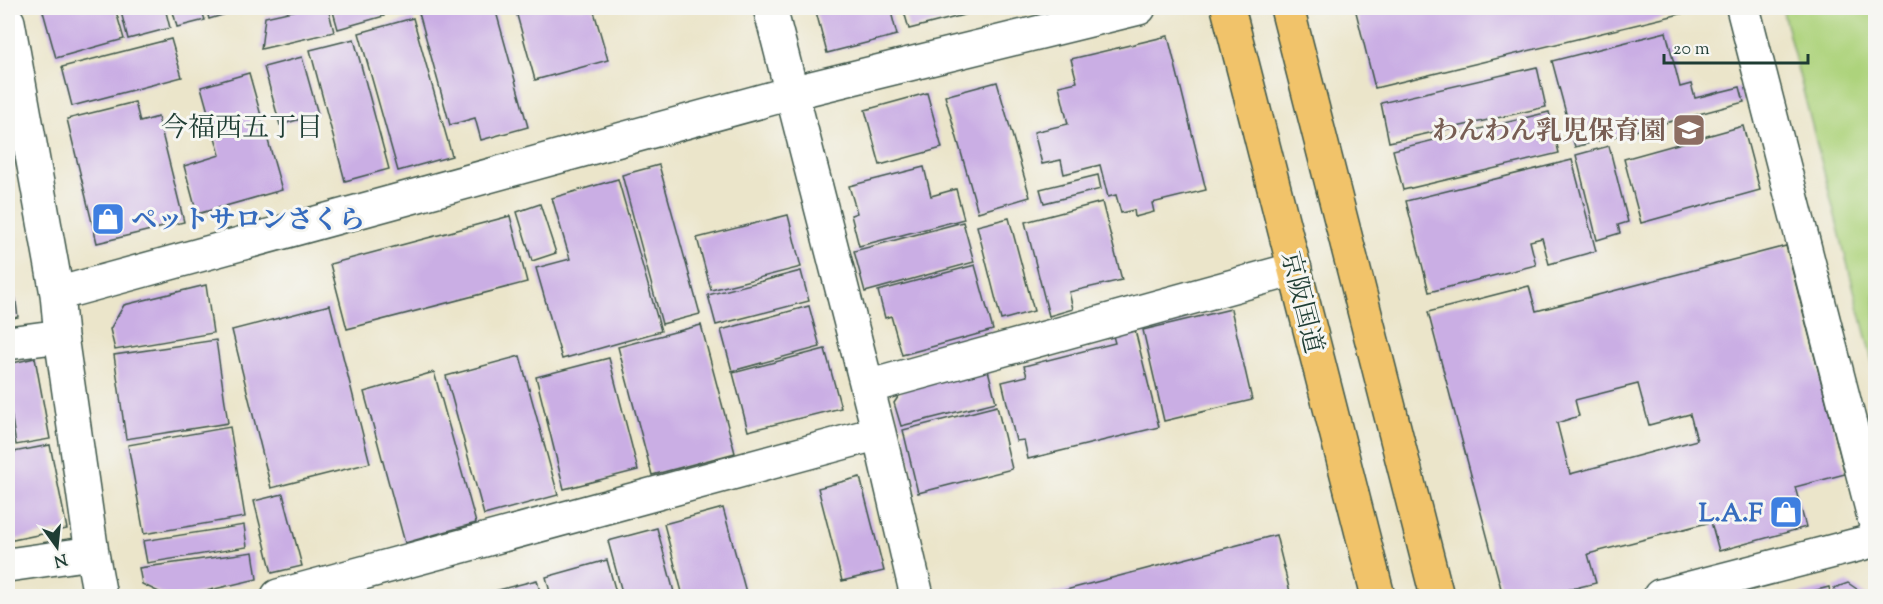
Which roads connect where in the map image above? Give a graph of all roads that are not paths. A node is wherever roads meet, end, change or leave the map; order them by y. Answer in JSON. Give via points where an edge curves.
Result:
{"nodes":[{"id":1,"x":770,"y":8,"type":"edge"},
{"id":2,"x":1139,"y":8,"type":"edge"},
{"id":3,"x":1228,"y":8,"type":"edge"},
{"id":4,"x":1287,"y":8,"type":"edge"},
{"id":5,"x":1743,"y":8,"type":"edge"},
{"id":6,"x":8,"y":22,"type":"edge"},
{"id":7,"x":791,"y":93,"type":"junction"},
{"id":8,"x":17,"y":137,"type":"edge"},
{"id":9,"x":1294,"y":269,"type":"junction"},
{"id":10,"x":57,"y":294,"type":"junction"},
{"id":11,"x":61,"y":336,"type":"junction"},
{"id":12,"x":8,"y":344,"type":"edge"},
{"id":13,"x":867,"y":387,"type":"junction"},
{"id":14,"x":879,"y":433,"type":"junction"},
{"id":15,"x":1875,"y":525,"type":"edge"},
{"id":16,"x":1875,"y":540,"type":"edge"},
{"id":17,"x":92,"y":553,"type":"junction"},
{"id":18,"x":8,"y":565,"type":"edge"},
{"id":19,"x":100,"y":597,"type":"edge"},
{"id":20,"x":278,"y":597,"type":"edge"},
{"id":21,"x":917,"y":597,"type":"edge"},
{"id":22,"x":1378,"y":597,"type":"edge"},
{"id":23,"x":1437,"y":597,"type":"edge"},
{"id":24,"x":1660,"y":597,"type":"edge"}],
"edges":[{"from":1,"to":7,"type":"street"},
{"from":2,"to":7,"type":"street"},
{"from":3,"to":9,"type":"highway","name":"京阪国道"},
{"from":4,"to":23,"type":"highway"},
{"from":5,"to":15,"type":"street"},
{"from":6,"to":8,"type":"street"},
{"from":7,"to":10,"type":"street"},
{"from":7,"to":13,"type":"street"},
{"from":8,"to":10,"type":"street"},
{"from":9,"to":13,"type":"street"},
{"from":9,"to":22,"type":"highway","name":"京阪国道"},
{"from":10,"to":11,"type":"street"},
{"from":11,"to":12,"type":"street"},
{"from":11,"to":17,"type":"street"},
{"from":13,"to":14,"type":"street"},
{"from":14,"to":20,"type":"street"},
{"from":14,"to":21,"type":"street"},
{"from":16,"to":24,"type":"street"},
{"from":17,"to":18,"type":"street"},
{"from":17,"to":19,"type":"street"}]}
